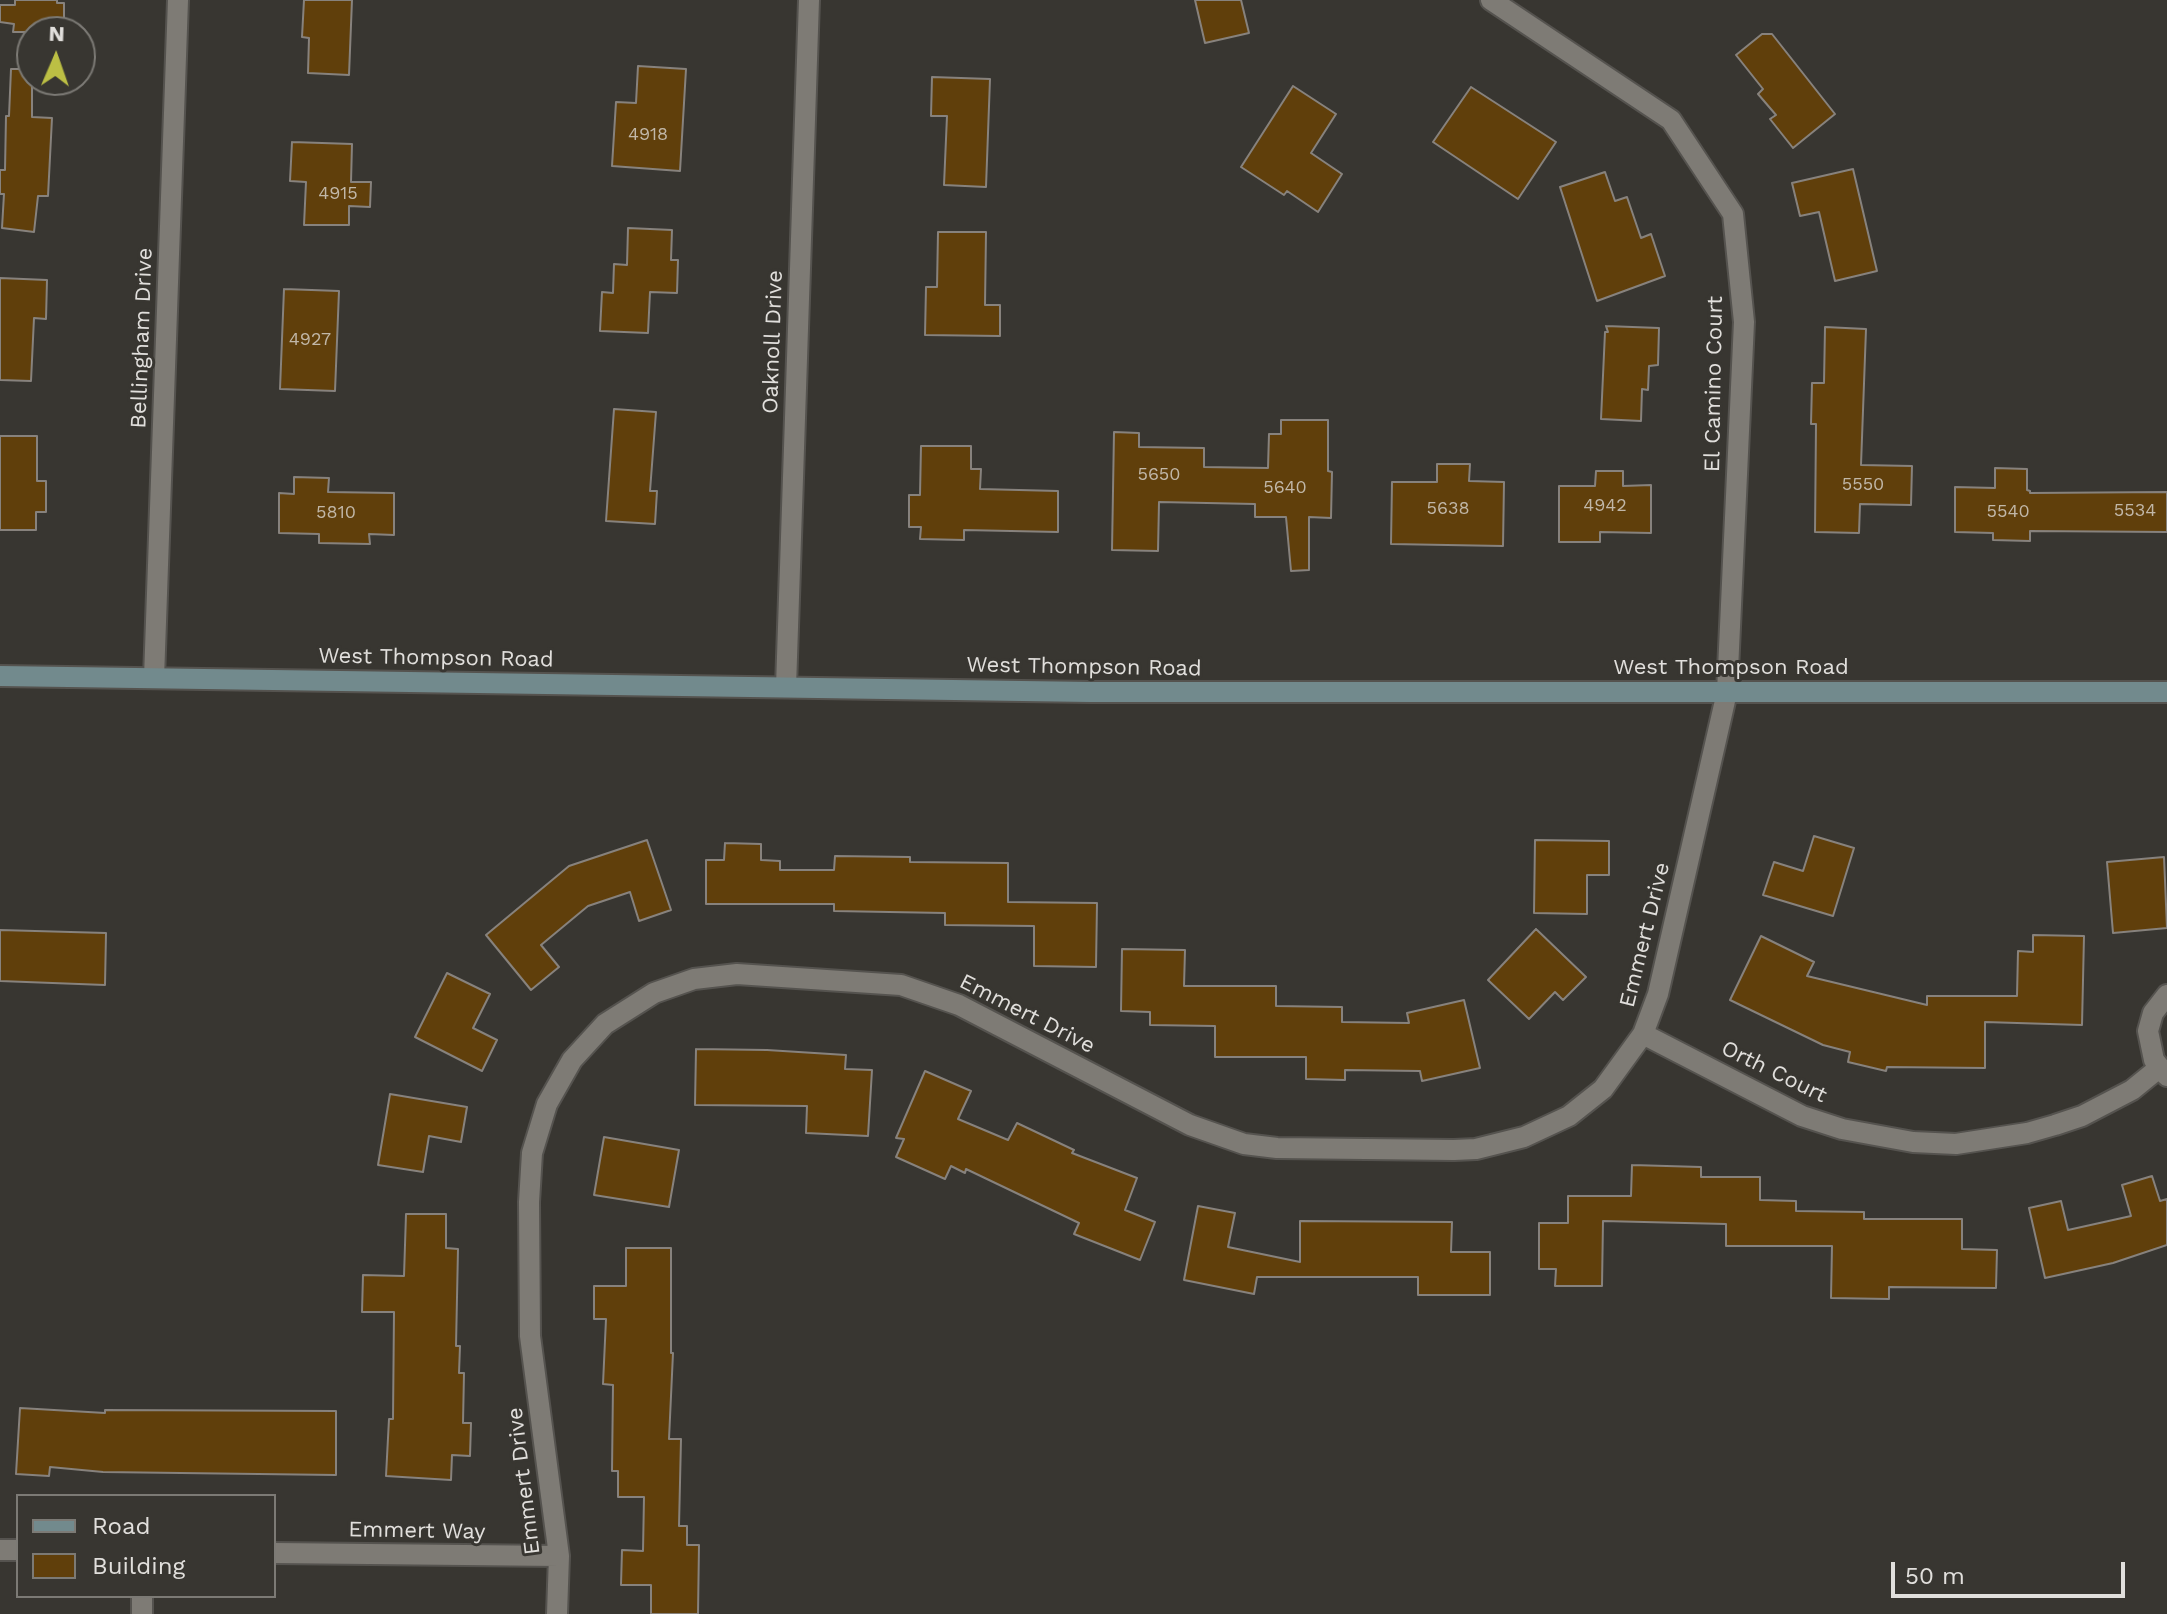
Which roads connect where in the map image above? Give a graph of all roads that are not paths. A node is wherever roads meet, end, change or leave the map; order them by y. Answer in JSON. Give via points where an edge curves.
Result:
{"nodes":[{"id":1,"x":178,"y":0,"type":"edge"},
{"id":2,"x":809,"y":0,"type":"edge"},
{"id":3,"x":1491,"y":0,"type":"edge"},
{"id":4,"x":0,"y":676,"type":"edge"},
{"id":5,"x":154,"y":678,"type":"junction"},
{"id":6,"x":786,"y":687,"type":"junction"},
{"id":7,"x":1727,"y":692,"type":"junction"},
{"id":8,"x":2167,"y":692,"type":"edge"},
{"id":9,"x":2167,"y":995,"type":"edge"},
{"id":10,"x":1643,"y":1034,"type":"junction"},
{"id":11,"x":2163,"y":1072,"type":"edge"},
{"id":12,"x":276,"y":1553,"type":"edge"},
{"id":13,"x":559,"y":1556,"type":"junction"},
{"id":14,"x":557,"y":1614,"type":"edge"}],
"edges":[{"from":1,"to":5,"type":"street","name":"Bellingham Drive"},
{"from":2,"to":6,"type":"street","name":"Oaknoll Drive"},
{"from":3,"to":7,"type":"street","name":"El Camino Court","via":[[1671,120],[1733,214],[1744,322]]},
{"from":4,"to":5,"type":"main road","name":"West Thompson Road"},
{"from":5,"to":6,"type":"main road","name":"West Thompson Road"},
{"from":6,"to":7,"type":"main road","name":"West Thompson Road"},
{"from":7,"to":8,"type":"main road","name":"West Thompson Road"},
{"from":7,"to":10,"type":"street","name":"Emmert Drive","via":[[1658,994]]},
{"from":9,"to":11,"type":"street","name":"Orth Court","via":[[2148,1031],[2150,1051]]},
{"from":10,"to":11,"type":"street","name":"Orth Court","via":[[1802,1116],[1913,1142],[1956,1144],[2027,1133],[2082,1116]]},
{"from":10,"to":13,"type":"street","name":"Emmert Drive","via":[[1603,1089],[1569,1116],[1524,1137],[1454,1150],[1277,1148],[1244,1144],[1190,1125],[959,1005],[901,985],[737,974],[694,979],[654,993],[605,1024],[572,1060],[547,1104],[532,1153],[530,1336]]},
{"from":12,"to":13,"type":"street","name":"Emmert Way"},
{"from":13,"to":14,"type":"street","name":"Emmert Drive"}]}
